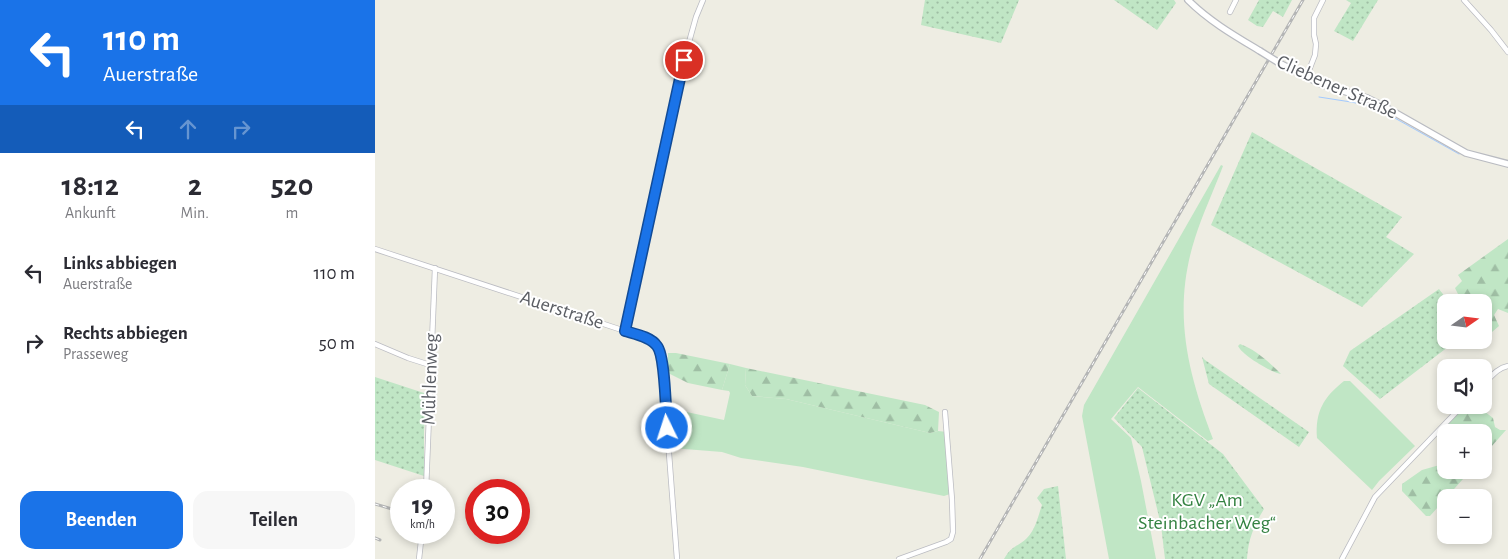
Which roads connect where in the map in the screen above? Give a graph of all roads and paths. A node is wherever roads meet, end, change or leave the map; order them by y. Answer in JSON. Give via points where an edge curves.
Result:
{"nodes":[{"id":1,"x":703,"y":0,"type":"edge"},
{"id":2,"x":1188,"y":0,"type":"edge"},
{"id":3,"x":1236,"y":0,"type":"edge"},
{"id":4,"x":1323,"y":0,"type":"edge"},
{"id":5,"x":1464,"y":0,"type":"edge"},
{"id":6,"x":1230,"y":12,"type":"dead end"},
{"id":7,"x":1508,"y":52,"type":"edge"},
{"id":8,"x":1306,"y":78,"type":"junction"},
{"id":9,"x":1508,"y":164,"type":"edge"},
{"id":10,"x":375,"y":248,"type":"edge"},
{"id":11,"x":435,"y":268,"type":"junction"},
{"id":12,"x":625,"y":331,"type":"junction"},
{"id":13,"x":375,"y":344,"type":"edge"},
{"id":14,"x":430,"y":365,"type":"junction"},
{"id":15,"x":1508,"y":366,"type":"edge"},
{"id":16,"x":1492,"y":376,"type":"edge"},
{"id":17,"x":945,"y":412,"type":"dead end"},
{"id":18,"x":1454,"y":414,"type":"edge"},
{"id":19,"x":425,"y":479,"type":"edge"},
{"id":20,"x":421,"y":544,"type":"edge"},
{"id":21,"x":419,"y":559,"type":"edge"},
{"id":22,"x":677,"y":559,"type":"edge"},
{"id":23,"x":899,"y":559,"type":"edge"},
{"id":24,"x":1342,"y":559,"type":"edge"}],
"edges":[{"from":1,"to":12,"type":"street","via":[[684,60]]},
{"from":2,"to":8,"type":"street","name":"Cliebener Straße","bridge":true,"via":[[1199,12]]},
{"from":3,"to":6,"type":"street"},
{"from":4,"to":8,"type":"street","via":[[1314,18],[1315,55]]},
{"from":5,"to":7,"type":"street"},
{"from":8,"to":9,"type":"street","name":"Cliebener Straße","via":[[1385,106],[1465,153]]},
{"from":10,"to":11,"type":"street","name":"Auerstraße"},
{"from":11,"to":12,"type":"street","name":"Auerstraße"},
{"from":11,"to":14,"type":"street","name":"Mühlenweg"},
{"from":12,"to":22,"type":"street","name":"Auerstraße","via":[[649,340],[661,353]]},
{"from":13,"to":14,"type":"street"},
{"from":14,"to":19,"type":"street","name":"Mühlenweg"},
{"from":15,"to":16,"type":"street"},
{"from":17,"to":23,"type":"street","via":[[952,500],[951,539]]},
{"from":18,"to":24,"type":"street","via":[[1375,497]]},
{"from":20,"to":21,"type":"street"}]}
